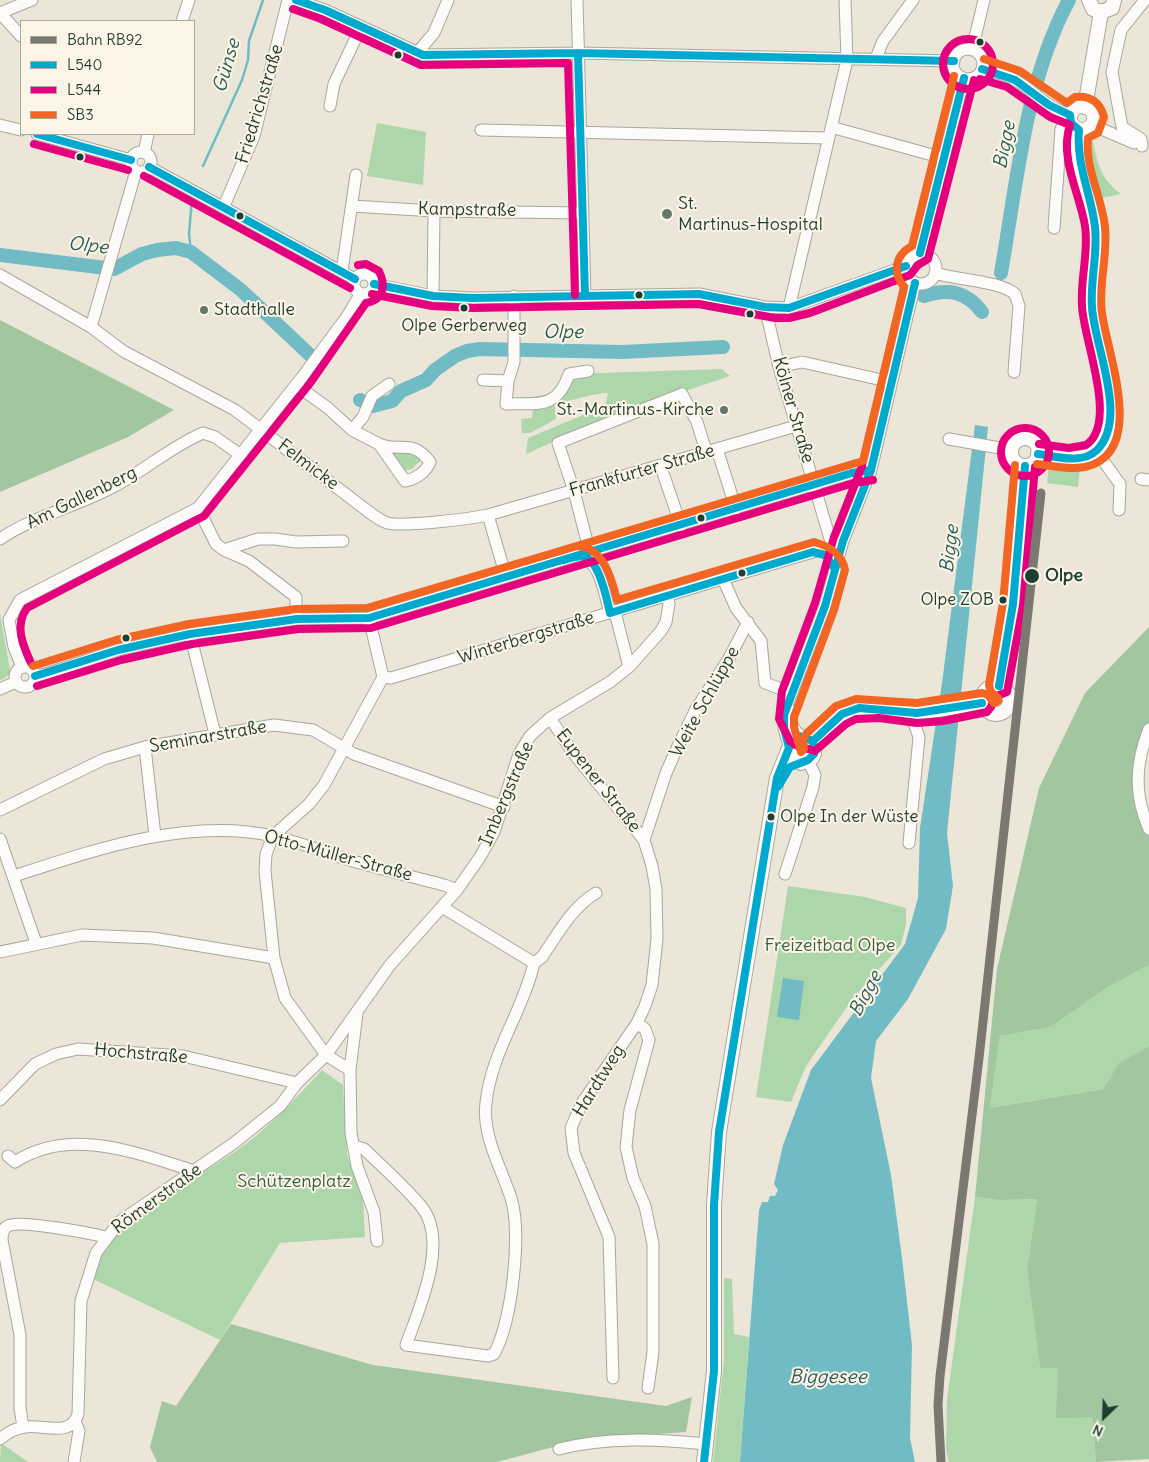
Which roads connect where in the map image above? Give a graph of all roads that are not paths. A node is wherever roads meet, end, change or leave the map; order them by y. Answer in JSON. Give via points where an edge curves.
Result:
{"nodes":[{"id":1,"x":32,"y":0,"type":"edge"},
{"id":2,"x":189,"y":0,"type":"edge"},
{"id":3,"x":288,"y":0,"type":"edge"},
{"id":4,"x":296,"y":0,"type":"edge"},
{"id":5,"x":448,"y":0,"type":"edge"},
{"id":6,"x":577,"y":0,"type":"edge"},
{"id":7,"x":845,"y":0,"type":"edge"},
{"id":8,"x":913,"y":0,"type":"edge"},
{"id":9,"x":984,"y":0,"type":"edge"},
{"id":10,"x":1089,"y":0,"type":"edge"},
{"id":11,"x":1114,"y":0,"type":"edge"},
{"id":12,"x":1145,"y":0,"type":"edge"},
{"id":13,"x":1101,"y":12,"type":"junction"},
{"id":14,"x":0,"y":13,"type":"edge"},
{"id":15,"x":182,"y":20,"type":"edge"},
{"id":16,"x":361,"y":27,"type":"junction"},
{"id":17,"x":20,"y":35,"type":"edge"},
{"id":18,"x":972,"y":50,"type":"junction"},
{"id":19,"x":417,"y":53,"type":"junction"},
{"id":20,"x":578,"y":54,"type":"junction"},
{"id":21,"x":876,"y":58,"type":"junction"},
{"id":22,"x":847,"y":60,"type":"junction"},
{"id":23,"x":954,"y":60,"type":"junction"},
{"id":24,"x":982,"y":69,"type":"junction"},
{"id":25,"x":964,"y":78,"type":"junction"},
{"id":26,"x":330,"y":106,"type":"dead end"},
{"id":27,"x":1085,"y":107,"type":"junction"},
{"id":28,"x":1070,"y":115,"type":"junction"},
{"id":29,"x":0,"y":125,"type":"edge"},
{"id":30,"x":1086,"y":128,"type":"junction"},
{"id":31,"x":20,"y":130,"type":"edge"},
{"id":32,"x":480,"y":130,"type":"dead end"},
{"id":33,"x":1061,"y":130,"type":"dead end"},
{"id":34,"x":581,"y":132,"type":"junction"},
{"id":35,"x":829,"y":133,"type":"junction"},
{"id":36,"x":41,"y":135,"type":"edge"},
{"id":37,"x":148,"y":135,"type":"edge"},
{"id":38,"x":1146,"y":147,"type":"edge"},
{"id":39,"x":144,"y":153,"type":"junction"},
{"id":40,"x":943,"y":158,"type":"junction"},
{"id":41,"x":131,"y":160,"type":"junction"},
{"id":42,"x":149,"y":167,"type":"junction"},
{"id":43,"x":136,"y":171,"type":"junction"},
{"id":44,"x":356,"y":175,"type":"dead end"},
{"id":45,"x":224,"y":206,"type":"junction"},
{"id":46,"x":352,"y":206,"type":"junction"},
{"id":47,"x":434,"y":211,"type":"junction"},
{"id":48,"x":582,"y":212,"type":"junction"},
{"id":49,"x":1054,"y":228,"type":"dead end"},
{"id":50,"x":346,"y":244,"type":"junction"},
{"id":51,"x":920,"y":253,"type":"junction"},
{"id":52,"x":328,"y":264,"type":"junction"},
{"id":53,"x":906,"y":266,"type":"junction"},
{"id":54,"x":342,"y":272,"type":"junction"},
{"id":55,"x":935,"y":274,"type":"junction"},
{"id":56,"x":0,"y":275,"type":"edge"},
{"id":57,"x":355,"y":279,"type":"junction"},
{"id":58,"x":915,"y":283,"type":"junction"},
{"id":59,"x":374,"y":284,"type":"junction"},
{"id":60,"x":361,"y":294,"type":"junction"},
{"id":61,"x":585,"y":295,"type":"junction"},
{"id":62,"x":433,"y":296,"type":"junction"},
{"id":63,"x":514,"y":296,"type":"junction"},
{"id":64,"x":765,"y":307,"type":"junction"},
{"id":65,"x":789,"y":308,"type":"junction"},
{"id":66,"x":90,"y":327,"type":"junction"},
{"id":67,"x":779,"y":368,"type":"junction"},
{"id":68,"x":588,"y":371,"type":"dead end"},
{"id":69,"x":1014,"y":372,"type":"dead end"},
{"id":70,"x":483,"y":380,"type":"dead end"},
{"id":71,"x":508,"y":381,"type":"junction"},
{"id":72,"x":891,"y":382,"type":"junction"},
{"id":73,"x":389,"y":384,"type":"dead end"},
{"id":74,"x":296,"y":385,"type":"junction"},
{"id":75,"x":796,"y":426,"type":"junction"},
{"id":76,"x":262,"y":430,"type":"junction"},
{"id":77,"x":352,"y":430,"type":"junction"},
{"id":78,"x":949,"y":440,"type":"dead end"},
{"id":79,"x":379,"y":444,"type":"dead end"},
{"id":80,"x":711,"y":450,"type":"junction"},
{"id":81,"x":1011,"y":450,"type":"junction"},
{"id":82,"x":1096,"y":451,"type":"junction"},
{"id":83,"x":1038,"y":454,"type":"junction"},
{"id":84,"x":242,"y":456,"type":"junction"},
{"id":85,"x":1024,"y":466,"type":"junction"},
{"id":86,"x":661,"y":467,"type":"junction"},
{"id":87,"x":871,"y":470,"type":"junction"},
{"id":88,"x":815,"y":485,"type":"junction"},
{"id":89,"x":574,"y":491,"type":"junction"},
{"id":90,"x":198,"y":508,"type":"junction"},
{"id":91,"x":736,"y":510,"type":"junction"},
{"id":92,"x":1119,"y":510,"type":"dead end"},
{"id":93,"x":488,"y":515,"type":"junction"},
{"id":94,"x":681,"y":526,"type":"junction"},
{"id":95,"x":0,"y":540,"type":"edge"},
{"id":96,"x":343,"y":541,"type":"dead end"},
{"id":97,"x":837,"y":541,"type":"junction"},
{"id":98,"x":602,"y":549,"type":"junction"},
{"id":99,"x":224,"y":550,"type":"junction"},
{"id":100,"x":813,"y":552,"type":"junction"},
{"id":101,"x":590,"y":553,"type":"junction"},
{"id":102,"x":579,"y":556,"type":"junction"},
{"id":103,"x":595,"y":564,"type":"junction"},
{"id":104,"x":834,"y":569,"type":"junction"},
{"id":105,"x":506,"y":577,"type":"junction"},
{"id":106,"x":723,"y":580,"type":"junction"},
{"id":107,"x":668,"y":596,"type":"junction"},
{"id":108,"x":296,"y":611,"type":"dead end"},
{"id":109,"x":613,"y":612,"type":"junction"},
{"id":110,"x":369,"y":618,"type":"junction"},
{"id":111,"x":748,"y":622,"type":"junction"},
{"id":112,"x":190,"y":634,"type":"junction"},
{"id":113,"x":22,"y":667,"type":"junction"},
{"id":114,"x":629,"y":667,"type":"junction"},
{"id":115,"x":35,"y":676,"type":"junction"},
{"id":116,"x":383,"y":677,"type":"junction"},
{"id":117,"x":16,"y":682,"type":"junction"},
{"id":118,"x":998,"y":686,"type":"junction"},
{"id":119,"x":0,"y":689,"type":"edge"},
{"id":120,"x":792,"y":694,"type":"junction"},
{"id":121,"x":982,"y":703,"type":"junction"},
{"id":122,"x":924,"y":712,"type":"junction"},
{"id":123,"x":550,"y":718,"type":"junction"},
{"id":124,"x":1149,"y":728,"type":"edge"},
{"id":125,"x":215,"y":734,"type":"junction"},
{"id":126,"x":812,"y":742,"type":"junction"},
{"id":127,"x":792,"y":744,"type":"junction"},
{"id":128,"x":145,"y":747,"type":"junction"},
{"id":129,"x":345,"y":747,"type":"junction"},
{"id":130,"x":804,"y":761,"type":"junction"},
{"id":131,"x":775,"y":793,"type":"junction"},
{"id":132,"x":504,"y":807,"type":"junction"},
{"id":133,"x":0,"y":810,"type":"edge"},
{"id":134,"x":1149,"y":829,"type":"edge"},
{"id":135,"x":156,"y":836,"type":"junction"},
{"id":136,"x":273,"y":836,"type":"junction"},
{"id":137,"x":0,"y":840,"type":"edge"},
{"id":138,"x":646,"y":842,"type":"junction"},
{"id":139,"x":909,"y":843,"type":"dead end"},
{"id":140,"x":785,"y":874,"type":"dead end"},
{"id":141,"x":14,"y":876,"type":"junction"},
{"id":142,"x":457,"y":890,"type":"junction"},
{"id":143,"x":596,"y":893,"type":"dead end"},
{"id":144,"x":442,"y":907,"type":"junction"},
{"id":145,"x":36,"y":943,"type":"junction"},
{"id":146,"x":0,"y":952,"type":"edge"},
{"id":147,"x":274,"y":958,"type":"junction"},
{"id":148,"x":534,"y":963,"type":"junction"},
{"id":149,"x":356,"y":1013,"type":"junction"},
{"id":150,"x":637,"y":1022,"type":"junction"},
{"id":151,"x":326,"y":1055,"type":"junction"},
{"id":152,"x":350,"y":1070,"type":"junction"},
{"id":153,"x":297,"y":1083,"type":"junction"},
{"id":154,"x":0,"y":1100,"type":"edge"},
{"id":155,"x":354,"y":1146,"type":"junction"},
{"id":156,"x":8,"y":1156,"type":"dead end"},
{"id":157,"x":194,"y":1170,"type":"junction"},
{"id":158,"x":106,"y":1237,"type":"junction"},
{"id":159,"x":377,"y":1241,"type":"dead end"},
{"id":160,"x":613,"y":1378,"type":"dead end"},
{"id":161,"x":645,"y":1382,"type":"dead end"},
{"id":162,"x":75,"y":1421,"type":"junction"},
{"id":163,"x":23,"y":1427,"type":"junction"},
{"id":164,"x":0,"y":1439,"type":"edge"},
{"id":165,"x":706,"y":1444,"type":"junction"},
{"id":166,"x":559,"y":1449,"type":"dead end"},
{"id":167,"x":74,"y":1462,"type":"edge"},
{"id":168,"x":704,"y":1462,"type":"edge"}],
"edges":[{"from":1,"to":14,"type":"street"},
{"from":2,"to":15,"type":"street"},
{"from":3,"to":45,"type":"street","name":"Friedrichstraße","via":[[254,136]]},
{"from":4,"to":16,"type":"street"},
{"from":5,"to":19,"type":"street","via":[[434,34]]},
{"from":6,"to":20,"type":"street"},
{"from":7,"to":22,"type":"street"},
{"from":8,"to":21,"type":"street","via":[[883,41]]},
{"from":9,"to":18,"type":"street"},
{"from":10,"to":13,"type":"main road","via":[[1093,9]]},
{"from":11,"to":13,"type":"main road","via":[[1109,10]]},
{"from":12,"to":38,"type":"street","via":[[1120,30],[1112,72],[1122,127],[1141,139]]},
{"from":13,"to":27,"type":"main road"},
{"from":14,"to":17,"type":"street"},
{"from":16,"to":19,"type":"street"},
{"from":16,"to":26,"type":"street","via":[[334,84]]},
{"from":18,"to":23,"type":"street","via":[[959,53]]},
{"from":18,"to":24,"type":"street","via":[[982,59]]},
{"from":19,"to":20,"type":"street","via":[[423,56]]},
{"from":20,"to":22,"type":"street"},
{"from":20,"to":34,"type":"street"},
{"from":21,"to":22,"type":"street"},
{"from":21,"to":23,"type":"street"},
{"from":22,"to":35,"type":"street"},
{"from":23,"to":25,"type":"street","via":[[957,73]]},
{"from":24,"to":25,"type":"street","via":[[973,78]]},
{"from":24,"to":28,"type":"street","via":[[1002,74],[1027,88],[1049,108]]},
{"from":25,"to":40,"type":"street"},
{"from":27,"to":28,"type":"main road","via":[[1074,109]]},
{"from":27,"to":30,"type":"main road","via":[[1093,114]]},
{"from":28,"to":30,"type":"main road","via":[[1072,126]]},
{"from":29,"to":31,"type":"street"},
{"from":30,"to":38,"type":"street"},
{"from":30,"to":82,"type":"main road","via":[[1077,159],[1096,229],[1092,313],[1104,361],[1108,395],[1107,428]]},
{"from":32,"to":34,"type":"street"},
{"from":33,"to":49,"type":"street"},
{"from":34,"to":35,"type":"street"},
{"from":34,"to":48,"type":"street"},
{"from":35,"to":40,"type":"street"},
{"from":35,"to":65,"type":"street"},
{"from":36,"to":41,"type":"street"},
{"from":37,"to":39,"type":"street"},
{"from":39,"to":41,"type":"street","via":[[136,154]]},
{"from":39,"to":42,"type":"street","via":[[150,159]]},
{"from":40,"to":51,"type":"street"},
{"from":41,"to":43,"type":"street"},
{"from":42,"to":43,"type":"street","via":[[145,171]]},
{"from":42,"to":45,"type":"street"},
{"from":43,"to":66,"type":"street"},
{"from":44,"to":46,"type":"street"},
{"from":45,"to":52,"type":"street"},
{"from":46,"to":47,"type":"street","name":"Kampstraße"},
{"from":46,"to":50,"type":"street"},
{"from":47,"to":48,"type":"street","name":"Kampstraße"},
{"from":47,"to":62,"type":"street"},
{"from":48,"to":61,"type":"street"},
{"from":50,"to":52,"type":"street"},
{"from":50,"to":54,"type":"street"},
{"from":51,"to":53,"type":"street","via":[[911,257]]},
{"from":51,"to":55,"type":"street","via":[[933,260]]},
{"from":52,"to":54,"type":"street"},
{"from":53,"to":58,"type":"street","via":[[908,276]]},
{"from":53,"to":65,"type":"street"},
{"from":54,"to":57,"type":"street"},
{"from":55,"to":58,"type":"street","via":[[927,282]]},
{"from":55,"to":69,"type":"street","via":[[1000,286],[1015,294],[1019,306]]},
{"from":56,"to":66,"type":"street","name":"Felmicke"},
{"from":57,"to":59,"type":"street","via":[[367,275]]},
{"from":57,"to":60,"type":"street","via":[[355,289]]},
{"from":58,"to":72,"type":"street"},
{"from":59,"to":60,"type":"street","via":[[369,293]]},
{"from":59,"to":62,"type":"street"},
{"from":60,"to":74,"type":"street"},
{"from":61,"to":63,"type":"street"},
{"from":61,"to":64,"type":"street","via":[[699,294]]},
{"from":62,"to":63,"type":"street"},
{"from":63,"to":71,"type":"street","via":[[514,350]]},
{"from":64,"to":65,"type":"street"},
{"from":64,"to":67,"type":"street","name":"Kölner Straße"},
{"from":66,"to":76,"type":"street","name":"Felmicke","via":[[123,351],[235,410]]},
{"from":67,"to":72,"type":"street","via":[[802,362]]},
{"from":67,"to":75,"type":"street","name":"Kölner Straße"},
{"from":68,"to":71,"type":"street","via":[[569,374],[563,391],[552,400],[538,404],[506,404]]},
{"from":70,"to":71,"type":"street"},
{"from":72,"to":87,"type":"street"},
{"from":73,"to":77,"type":"street","via":[[372,396]]},
{"from":74,"to":76,"type":"street"},
{"from":74,"to":77,"type":"street"},
{"from":75,"to":80,"type":"street","name":"Frankfurter Straße"},
{"from":75,"to":88,"type":"street","name":"Kölner Straße"},
{"from":76,"to":84,"type":"street"},
{"from":76,"to":93,"type":"street","name":"Felmicke","via":[[386,522],[464,520]]},
{"from":77,"to":79,"type":"street"},
{"from":78,"to":81,"type":"street"},
{"from":80,"to":86,"type":"street","name":"Frankfurter Straße"},
{"from":80,"to":89,"type":"street","via":[[682,394],[558,443]]},
{"from":80,"to":91,"type":"street"},
{"from":81,"to":83,"type":"main road","via":[[1014,442],[1026,438],[1034,442]]},
{"from":81,"to":85,"type":"main road","via":[[1016,462]]},
{"from":82,"to":83,"type":"main road","via":[[1080,458]]},
{"from":82,"to":92,"type":"street","via":[[1120,484]]},
{"from":83,"to":85,"type":"main road","via":[[1035,461]]},
{"from":84,"to":90,"type":"street"},
{"from":84,"to":95,"type":"street","name":"Am Gallenberg","via":[[215,437],[203,433],[181,443],[111,488],[53,512]]},
{"from":85,"to":118,"type":"main road","via":[[1016,580]]},
{"from":86,"to":89,"type":"street","name":"Frankfurter Straße"},
{"from":86,"to":94,"type":"street"},
{"from":87,"to":88,"type":"street"},
{"from":87,"to":97,"type":"street"},
{"from":88,"to":91,"type":"street"},
{"from":88,"to":97,"type":"street","name":"Kölner Straße"},
{"from":89,"to":93,"type":"street","name":"Frankfurter Straße"},
{"from":89,"to":101,"type":"street"},
{"from":90,"to":99,"type":"street","via":[[216,544]]},
{"from":90,"to":113,"type":"street","via":[[20,600],[9,620]]},
{"from":91,"to":94,"type":"street"},
{"from":93,"to":105,"type":"street"},
{"from":94,"to":98,"type":"street"},
{"from":96,"to":99,"type":"street","via":[[258,539]]},
{"from":97,"to":100,"type":"street","name":"Winterbergstraße","via":[[836,545]]},
{"from":97,"to":104,"type":"street"},
{"from":98,"to":101,"type":"street"},
{"from":98,"to":103,"type":"street"},
{"from":99,"to":108,"type":"street","via":[[249,561],[288,589],[296,597]]},
{"from":100,"to":104,"type":"street","via":[[823,553]]},
{"from":100,"to":106,"type":"street","name":"Winterbergstraße"},
{"from":101,"to":102,"type":"street"},
{"from":102,"to":103,"type":"street"},
{"from":102,"to":105,"type":"street"},
{"from":103,"to":109,"type":"street"},
{"from":104,"to":120,"type":"street","via":[[825,606]]},
{"from":105,"to":110,"type":"street"},
{"from":106,"to":107,"type":"street","name":"Winterbergstraße"},
{"from":106,"to":111,"type":"street","via":[[736,608]]},
{"from":107,"to":109,"type":"street","name":"Winterbergstraße"},
{"from":107,"to":114,"type":"street","name":"Imbergstraße","via":[[666,622]]},
{"from":109,"to":114,"type":"street"},
{"from":109,"to":116,"type":"street","name":"Winterbergstraße","via":[[390,678]]},
{"from":110,"to":112,"type":"street","via":[[297,619]]},
{"from":110,"to":116,"type":"street"},
{"from":111,"to":120,"type":"street","via":[[761,641],[765,683]]},
{"from":111,"to":138,"type":"street","name":"Weite Schlüppe","via":[[696,709],[678,746],[666,773]]},
{"from":112,"to":115,"type":"street","via":[[118,650]]},
{"from":112,"to":125,"type":"street"},
{"from":113,"to":115,"type":"street","via":[[29,668]]},
{"from":113,"to":117,"type":"street","via":[[15,674]]},
{"from":114,"to":123,"type":"street","name":"Imbergstraße"},
{"from":115,"to":117,"type":"street","via":[[33,684],[27,687]]},
{"from":116,"to":129,"type":"street"},
{"from":117,"to":119,"type":"street"},
{"from":118,"to":121,"type":"main road","via":[[985,690]]},
{"from":118,"to":121,"type":"main road","via":[[1009,694],[1007,708],[994,714]]},
{"from":120,"to":127,"type":"street","via":[[783,720]]},
{"from":121,"to":122,"type":"main road"},
{"from":122,"to":126,"type":"main road","via":[[860,708],[842,714]]},
{"from":122,"to":139,"type":"street","via":[[914,723],[919,737]]},
{"from":123,"to":132,"type":"street","name":"Imbergstraße","via":[[530,736],[519,754]]},
{"from":123,"to":138,"type":"street","name":"Eupener Straße","via":[[574,754]]},
{"from":124,"to":134,"type":"street","via":[[1137,775],[1139,801]]},
{"from":125,"to":128,"type":"street","name":"Seminarstraße"},
{"from":125,"to":129,"type":"street","name":"Seminarstraße","via":[[274,725],[313,730]]},
{"from":126,"to":127,"type":"main road","via":[[806,737]]},
{"from":126,"to":130,"type":"main road","via":[[814,754]]},
{"from":127,"to":130,"type":"main road","via":[[793,759]]},
{"from":127,"to":131,"type":"main road","via":[[777,778]]},
{"from":128,"to":133,"type":"street","name":"Seminarstraße","via":[[87,765]]},
{"from":128,"to":135,"type":"street"},
{"from":129,"to":132,"type":"street","name":"Seminarstraße","via":[[354,754]]},
{"from":129,"to":136,"type":"street","via":[[324,785],[309,804]]},
{"from":130,"to":131,"type":"main road","via":[[785,773]]},
{"from":130,"to":140,"type":"street","via":[[815,775],[813,787]]},
{"from":131,"to":165,"type":"main road","via":[[719,1132],[714,1205],[714,1371]]},
{"from":132,"to":142,"type":"street","name":"Imbergstraße","via":[[482,853]]},
{"from":135,"to":136,"type":"street","name":"Otto-Müller-Straße","via":[[228,832]]},
{"from":135,"to":141,"type":"street","name":"Otto-Müller-Straße","via":[[114,844]]},
{"from":136,"to":142,"type":"street","name":"Otto-Müller-Straße"},
{"from":136,"to":147,"type":"street","via":[[268,845],[266,871]]},
{"from":137,"to":141,"type":"street"},
{"from":138,"to":150,"type":"street","name":"Hardtweg","via":[[656,889],[657,939],[652,985]]},
{"from":141,"to":145,"type":"street"},
{"from":142,"to":144,"type":"street","name":"Imbergstraße"},
{"from":143,"to":148,"type":"street","via":[[573,911],[542,957]]},
{"from":144,"to":148,"type":"street"},
{"from":144,"to":149,"type":"street","name":"Imbergstraße","via":[[390,965]]},
{"from":145,"to":146,"type":"street"},
{"from":145,"to":147,"type":"street","via":[[82,935],[153,938]]},
{"from":147,"to":151,"type":"street","via":[[285,998]]},
{"from":148,"to":155,"type":"street","via":[[491,1076],[486,1103],[485,1121],[511,1199],[517,1238],[509,1302],[494,1354],[488,1356],[406,1346],[426,1288],[433,1234],[422,1207],[364,1149]]},
{"from":149,"to":151,"type":"street","name":"Imbergstraße"},
{"from":149,"to":152,"type":"street","name":"Imbergstraße"},
{"from":150,"to":160,"type":"street","name":"Hardtweg","via":[[582,1103],[571,1128],[574,1153],[609,1237]]},
{"from":150,"to":161,"type":"street","via":[[645,1029],[649,1040],[630,1110],[626,1147],[653,1244],[653,1352]]},
{"from":151,"to":152,"type":"street"},
{"from":151,"to":153,"type":"street","name":"Römerstraße"},
{"from":152,"to":155,"type":"street","name":"Imbergstraße"},
{"from":153,"to":154,"type":"street","name":"Hochstraße","via":[[183,1056],[78,1049],[56,1054],[35,1064]]},
{"from":153,"to":157,"type":"street","name":"Römerstraße","via":[[280,1106]]},
{"from":155,"to":159,"type":"street","name":"Imbergstraße","via":[[357,1166],[374,1212]]},
{"from":156,"to":157,"type":"street","via":[[14,1162],[29,1152],[81,1143],[132,1151]]},
{"from":157,"to":158,"type":"street","name":"Römerstraße","via":[[119,1222]]},
{"from":158,"to":162,"type":"street","name":"Römerstraße","via":[[88,1273],[81,1301],[78,1414]]},
{"from":158,"to":163,"type":"street","via":[[28,1224],[11,1224],[3,1233],[20,1335]]},
{"from":162,"to":163,"type":"street","via":[[66,1428]]},
{"from":162,"to":167,"type":"street","name":"Römerstraße","via":[[79,1431]]},
{"from":163,"to":164,"type":"street"},
{"from":165,"to":166,"type":"street","via":[[660,1439],[626,1440]]},
{"from":165,"to":168,"type":"main road"}]}
